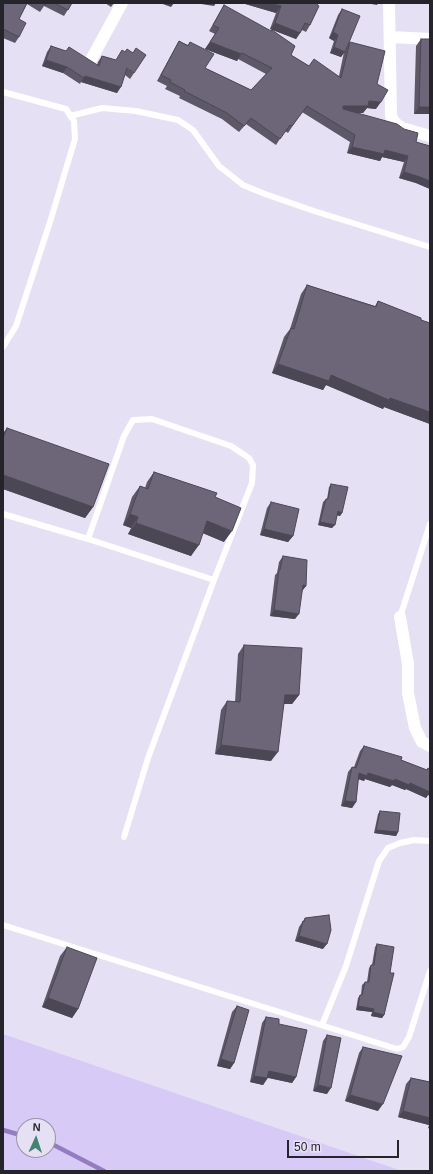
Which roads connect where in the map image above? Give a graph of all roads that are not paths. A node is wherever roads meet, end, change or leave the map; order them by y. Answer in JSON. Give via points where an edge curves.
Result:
{"nodes":[{"id":1,"x":122,"y":3,"type":"edge"},
{"id":2,"x":389,"y":3,"type":"edge"},
{"id":3,"x":390,"y":38,"type":"junction"},
{"id":4,"x":430,"y":39,"type":"edge"},
{"id":5,"x":92,"y":58,"type":"dead end"},
{"id":6,"x":3,"y":92,"type":"edge"},
{"id":7,"x":70,"y":116,"type":"junction"},
{"id":8,"x":430,"y":136,"type":"edge"},
{"id":9,"x":430,"y":247,"type":"edge"},
{"id":10,"x":3,"y":347,"type":"edge"},
{"id":11,"x":3,"y":514,"type":"edge"},
{"id":12,"x":430,"y":524,"type":"edge"},
{"id":13,"x":88,"y":539,"type":"junction"},
{"id":14,"x":214,"y":580,"type":"junction"},
{"id":15,"x":400,"y":616,"type":"joint"},
{"id":16,"x":430,"y":746,"type":"edge"},
{"id":17,"x":124,"y":836,"type":"dead end"},
{"id":18,"x":430,"y":841,"type":"edge"},
{"id":19,"x":3,"y":925,"type":"edge"},
{"id":20,"x":430,"y":971,"type":"edge"},
{"id":21,"x":322,"y":1025,"type":"junction"}],
"edges":[{"from":1,"to":5,"type":"street"},
{"from":2,"to":3,"type":"street"},
{"from":3,"to":4,"type":"street"},
{"from":3,"to":8,"type":"street","via":[[391,116],[402,128]]},
{"from":6,"to":7,"type":"lane","via":[[66,110]]},
{"from":7,"to":9,"type":"lane","via":[[102,108],[136,111],[178,120],[193,130],[219,166],[243,185],[314,211]]},
{"from":7,"to":10,"type":"lane","via":[[74,121],[75,139],[16,326]]},
{"from":11,"to":13,"type":"lane"},
{"from":12,"to":15,"type":"lane"},
{"from":13,"to":14,"type":"lane"},
{"from":13,"to":14,"type":"lane","via":[[124,436],[133,420],[152,419],[231,446],[249,458],[253,465],[252,483]]},
{"from":14,"to":17,"type":"lane","via":[[148,758]]},
{"from":15,"to":16,"type":"street","via":[[408,664],[408,693],[415,728],[422,742]]},
{"from":18,"to":21,"type":"lane","via":[[414,840],[400,843],[388,848],[379,861],[346,966]]},
{"from":19,"to":21,"type":"lane"},
{"from":20,"to":21,"type":"lane","via":[[409,1037],[403,1047],[397,1049]]}]}
